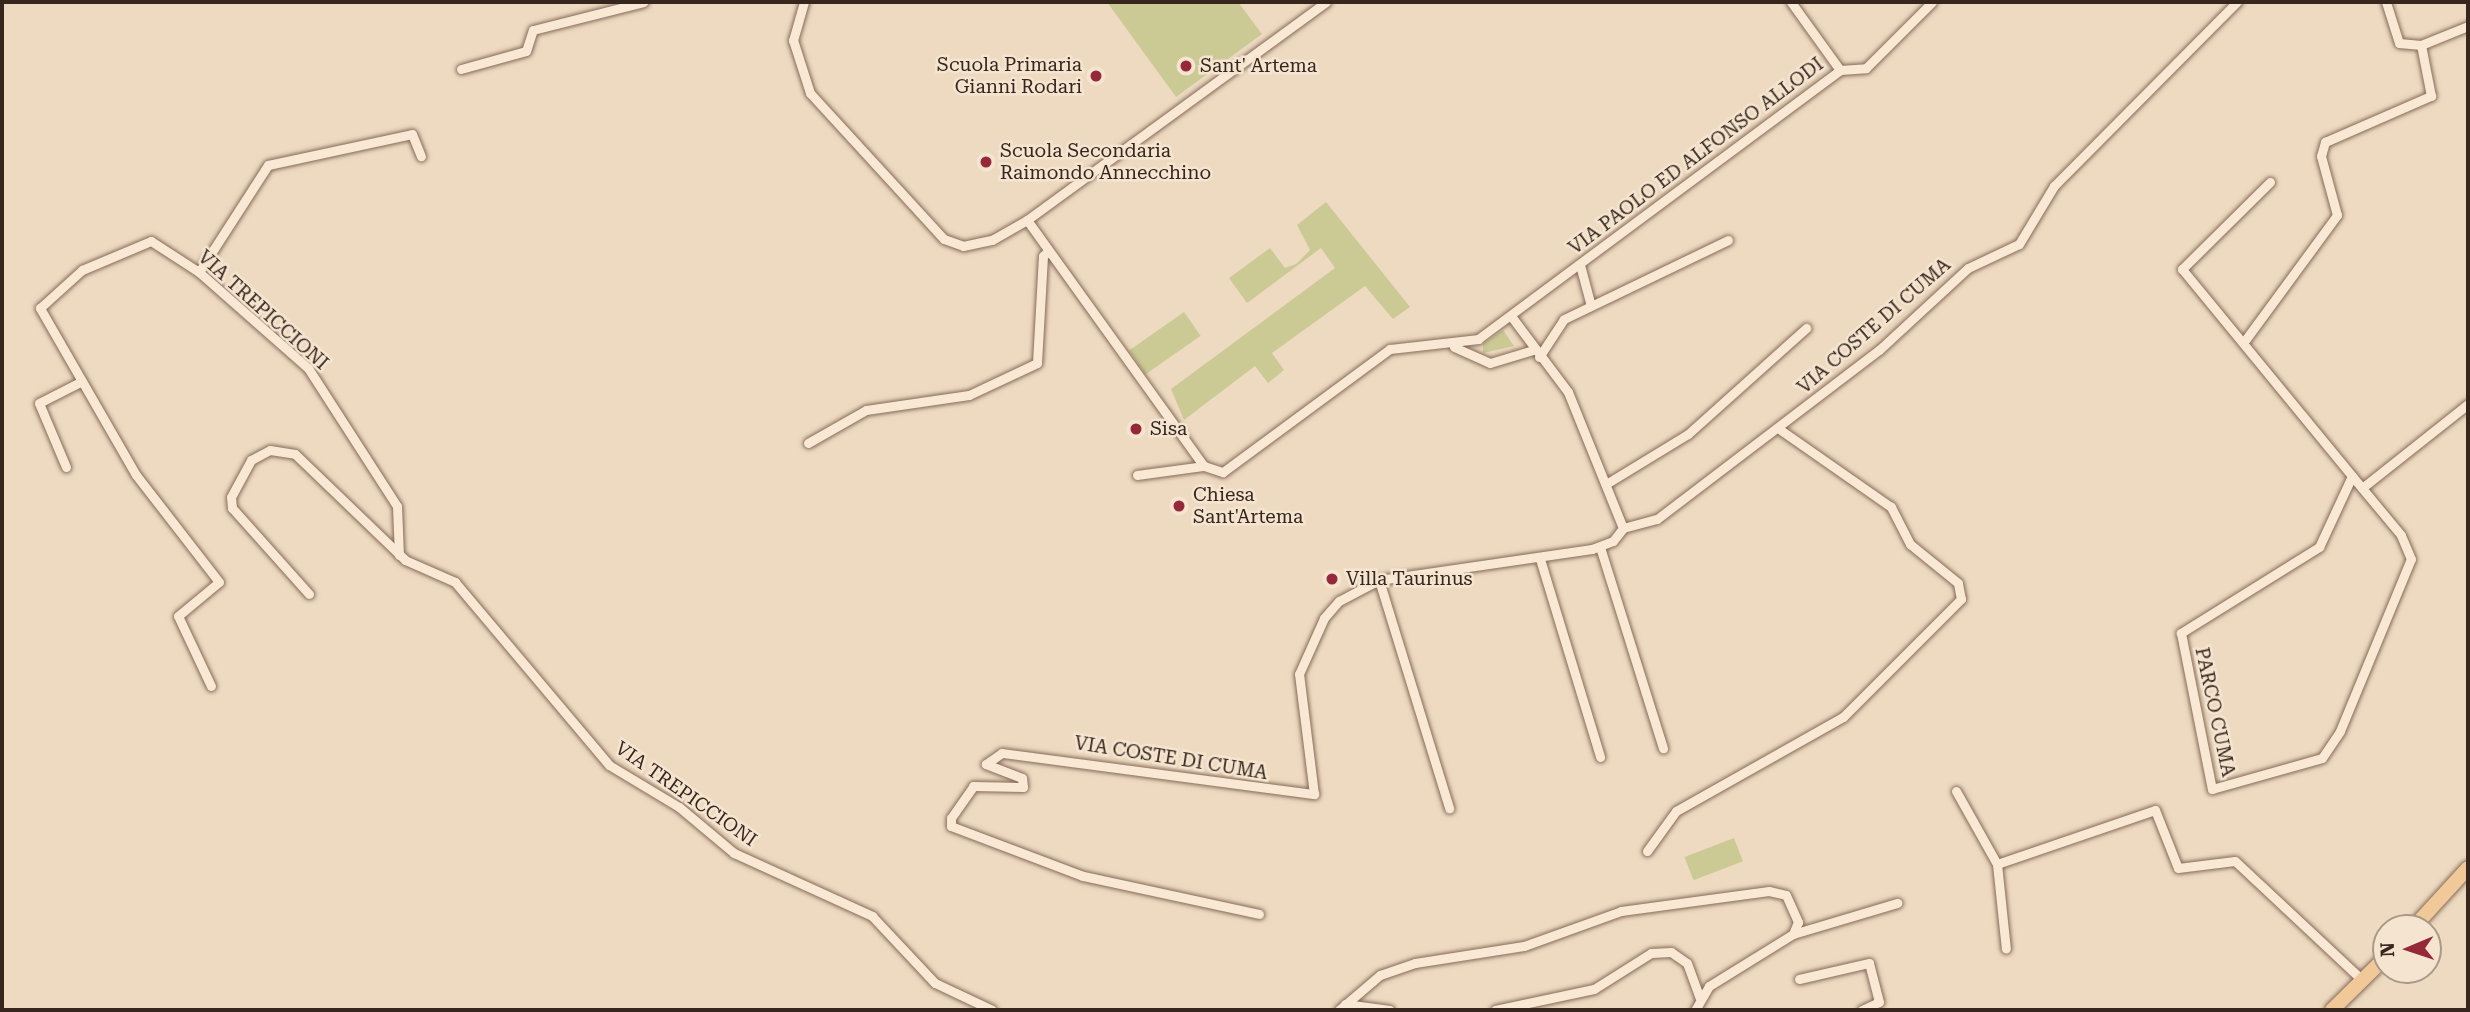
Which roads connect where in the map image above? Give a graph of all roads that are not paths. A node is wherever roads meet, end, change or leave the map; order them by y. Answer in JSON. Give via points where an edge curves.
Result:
{"nodes":[{"id":1,"x":644,"y":2,"type":"edge"},
{"id":2,"x":804,"y":2,"type":"edge"},
{"id":3,"x":1326,"y":2,"type":"edge"},
{"id":4,"x":1791,"y":2,"type":"edge"},
{"id":5,"x":1932,"y":2,"type":"edge"},
{"id":6,"x":2237,"y":2,"type":"edge"},
{"id":7,"x":2386,"y":2,"type":"edge"},
{"id":8,"x":2468,"y":26,"type":"edge"},
{"id":9,"x":2421,"y":45,"type":"junction"},
{"id":10,"x":461,"y":69,"type":"dead end"},
{"id":11,"x":1840,"y":70,"type":"junction"},
{"id":12,"x":421,"y":156,"type":"dead end"},
{"id":13,"x":2270,"y":182,"type":"dead end"},
{"id":14,"x":1027,"y":220,"type":"junction"},
{"id":15,"x":1728,"y":240,"type":"dead end"},
{"id":16,"x":1048,"y":251,"type":"junction"},
{"id":17,"x":1580,"y":265,"type":"junction"},
{"id":18,"x":199,"y":272,"type":"junction"},
{"id":19,"x":1590,"y":303,"type":"junction"},
{"id":20,"x":1511,"y":316,"type":"junction"},
{"id":21,"x":1806,"y":328,"type":"dead end"},
{"id":22,"x":1478,"y":339,"type":"junction"},
{"id":23,"x":2246,"y":339,"type":"junction"},
{"id":24,"x":1454,"y":346,"type":"junction"},
{"id":25,"x":1536,"y":353,"type":"junction"},
{"id":26,"x":1479,"y":361,"type":"junction"},
{"id":27,"x":82,"y":381,"type":"junction"},
{"id":28,"x":2468,"y":404,"type":"edge"},
{"id":29,"x":1779,"y":429,"type":"junction"},
{"id":30,"x":807,"y":443,"type":"dead end"},
{"id":31,"x":1204,"y":466,"type":"junction"},
{"id":32,"x":66,"y":467,"type":"dead end"},
{"id":33,"x":1137,"y":475,"type":"dead end"},
{"id":34,"x":2353,"y":476,"type":"junction"},
{"id":35,"x":1606,"y":484,"type":"junction"},
{"id":36,"x":2362,"y":488,"type":"junction"},
{"id":37,"x":1623,"y":528,"type":"junction"},
{"id":38,"x":1600,"y":547,"type":"junction"},
{"id":39,"x":399,"y":555,"type":"junction"},
{"id":40,"x":1541,"y":559,"type":"junction"},
{"id":41,"x":1379,"y":580,"type":"junction"},
{"id":42,"x":309,"y":594,"type":"dead end"},
{"id":43,"x":211,"y":686,"type":"dead end"},
{"id":44,"x":1663,"y":748,"type":"dead end"},
{"id":45,"x":1600,"y":757,"type":"dead end"},
{"id":46,"x":1956,"y":791,"type":"dead end"},
{"id":47,"x":1449,"y":808,"type":"dead end"},
{"id":48,"x":1647,"y":851,"type":"dead end"},
{"id":49,"x":1997,"y":864,"type":"junction"},
{"id":50,"x":2468,"y":869,"type":"edge"},
{"id":51,"x":1897,"y":903,"type":"dead end"},
{"id":52,"x":1259,"y":914,"type":"dead end"},
{"id":53,"x":2426,"y":914,"type":"edge"},
{"id":54,"x":1794,"y":934,"type":"junction"},
{"id":55,"x":2006,"y":949,"type":"dead end"},
{"id":56,"x":2372,"y":970,"type":"edge"},
{"id":57,"x":1800,"y":979,"type":"dead end"},
{"id":58,"x":2362,"y":980,"type":"junction"},
{"id":59,"x":1700,"y":999,"type":"junction"},
{"id":60,"x":1342,"y":1007,"type":"edge"},
{"id":61,"x":992,"y":1010,"type":"edge"},
{"id":62,"x":1390,"y":1010,"type":"edge"},
{"id":63,"x":1495,"y":1010,"type":"edge"},
{"id":64,"x":1695,"y":1010,"type":"edge"},
{"id":65,"x":1862,"y":1010,"type":"edge"},
{"id":66,"x":2332,"y":1010,"type":"edge"}],
"edges":[{"from":1,"to":10,"type":"street","via":[[533,30],[526,51]]},
{"from":2,"to":14,"type":"street","via":[[793,40],[810,93],[944,239],[963,246],[992,240]]},
{"from":3,"to":14,"type":"street"},
{"from":4,"to":11,"type":"street"},
{"from":5,"to":11,"type":"street","name":"VIA PAOLO ED ALFONSO ALLODI","via":[[1866,68]]},
{"from":6,"to":29,"type":"street","name":"VIA COSTE DI CUMA","via":[[2054,186],[2019,244],[1968,268]]},
{"from":7,"to":9,"type":"street","via":[[2399,43]]},
{"from":8,"to":9,"type":"street"},
{"from":9,"to":23,"type":"street","via":[[2431,96],[2325,142],[2320,156],[2337,215]]},
{"from":11,"to":17,"type":"street","name":"VIA PAOLO ED ALFONSO ALLODI"},
{"from":12,"to":18,"type":"street","via":[[412,134],[268,165]]},
{"from":13,"to":23,"type":"street","name":"PARCO CUMA","via":[[2182,269]]},
{"from":14,"to":16,"type":"street"},
{"from":15,"to":19,"type":"street"},
{"from":16,"to":30,"type":"street","via":[[1043,256],[1037,363],[969,396],[866,410]]},
{"from":16,"to":31,"type":"street"},
{"from":17,"to":19,"type":"street"},
{"from":17,"to":20,"type":"street","name":"VIA PAOLO ED ALFONSO ALLODI"},
{"from":18,"to":27,"type":"street","name":"VIA TREPICCIONI","via":[[151,241],[82,270],[40,308]]},
{"from":18,"to":39,"type":"street","name":"VIA TREPICCIONI","via":[[308,368],[341,411],[397,506]]},
{"from":19,"to":25,"type":"street","via":[[1564,319]]},
{"from":20,"to":22,"type":"street","name":"VIA PAOLO ED ALFONSO ALLODI"},
{"from":20,"to":25,"type":"street"},
{"from":21,"to":35,"type":"street","via":[[1688,434]]},
{"from":22,"to":24,"type":"street","name":"VIA PAOLO ED ALFONSO ALLODI"},
{"from":22,"to":26,"type":"street"},
{"from":23,"to":34,"type":"street","name":"PARCO CUMA"},
{"from":24,"to":26,"type":"street","name":"VIA PAOLO ED ALFONSO ALLODI"},
{"from":24,"to":31,"type":"street","name":"VIA PAOLO ED ALFONSO ALLODI","via":[[1402,344],[1228,470]]},
{"from":25,"to":26,"type":"street"},
{"from":25,"to":35,"type":"street","via":[[1568,392]]},
{"from":27,"to":32,"type":"street","via":[[39,403]]},
{"from":27,"to":43,"type":"street","name":"VIA TREPICCIONI","via":[[136,475],[219,582],[178,616]]},
{"from":28,"to":36,"type":"street"},
{"from":29,"to":37,"type":"street","name":"VIA COSTE DI CUMA","via":[[1657,519]]},
{"from":29,"to":48,"type":"street","via":[[1892,507],[1910,544],[1958,583],[1961,599],[1843,717],[1676,811]]},
{"from":31,"to":33,"type":"street","name":"VIA PAOLO ED ALFONSO ALLODI"},
{"from":34,"to":36,"type":"street","name":"PARCO CUMA"},
{"from":34,"to":36,"type":"street","name":"PARCO CUMA","via":[[2319,547],[2181,633],[2212,789],[2322,758],[2340,731],[2411,559],[2401,535]]},
{"from":35,"to":37,"type":"street"},
{"from":37,"to":38,"type":"street","name":"VIA COSTE DI CUMA"},
{"from":38,"to":40,"type":"street","name":"VIA COSTE DI CUMA"},
{"from":38,"to":44,"type":"street"},
{"from":39,"to":42,"type":"street","name":"VIA TREPICCIONI","via":[[295,454],[259,454],[231,497],[232,508]]},
{"from":39,"to":61,"type":"street","name":"VIA TREPICCIONI","via":[[455,582],[609,765],[679,807],[734,853],[872,916],[935,983]]},
{"from":40,"to":41,"type":"street","name":"VIA COSTE DI CUMA"},
{"from":40,"to":45,"type":"street"},
{"from":41,"to":47,"type":"street"},
{"from":41,"to":52,"type":"street","name":"VIA COSTE DI CUMA","via":[[1355,587],[1332,609],[1301,666],[1301,722],[1317,779],[1308,798],[1002,753],[986,764],[1022,778],[1023,787],[973,786],[951,818],[951,826],[962,831],[1083,876]]},
{"from":46,"to":49,"type":"street"},
{"from":49,"to":55,"type":"street"},
{"from":49,"to":58,"type":"street","via":[[2155,810],[2178,868],[2235,861]]},
{"from":50,"to":53,"type":"main road"},
{"from":51,"to":54,"type":"street"},
{"from":54,"to":59,"type":"street","via":[[1709,986]]},
{"from":54,"to":60,"type":"street","via":[[1794,905],[1769,891],[1621,911],[1524,946],[1415,963],[1380,975]]},
{"from":56,"to":58,"type":"main road"},
{"from":57,"to":65,"type":"street","via":[[1869,963],[1879,1002]]},
{"from":58,"to":66,"type":"main road"},
{"from":59,"to":63,"type":"street","via":[[1687,963],[1671,952],[1651,953],[1594,989]]},
{"from":59,"to":64,"type":"street"},
{"from":60,"to":62,"type":"street"}]}
